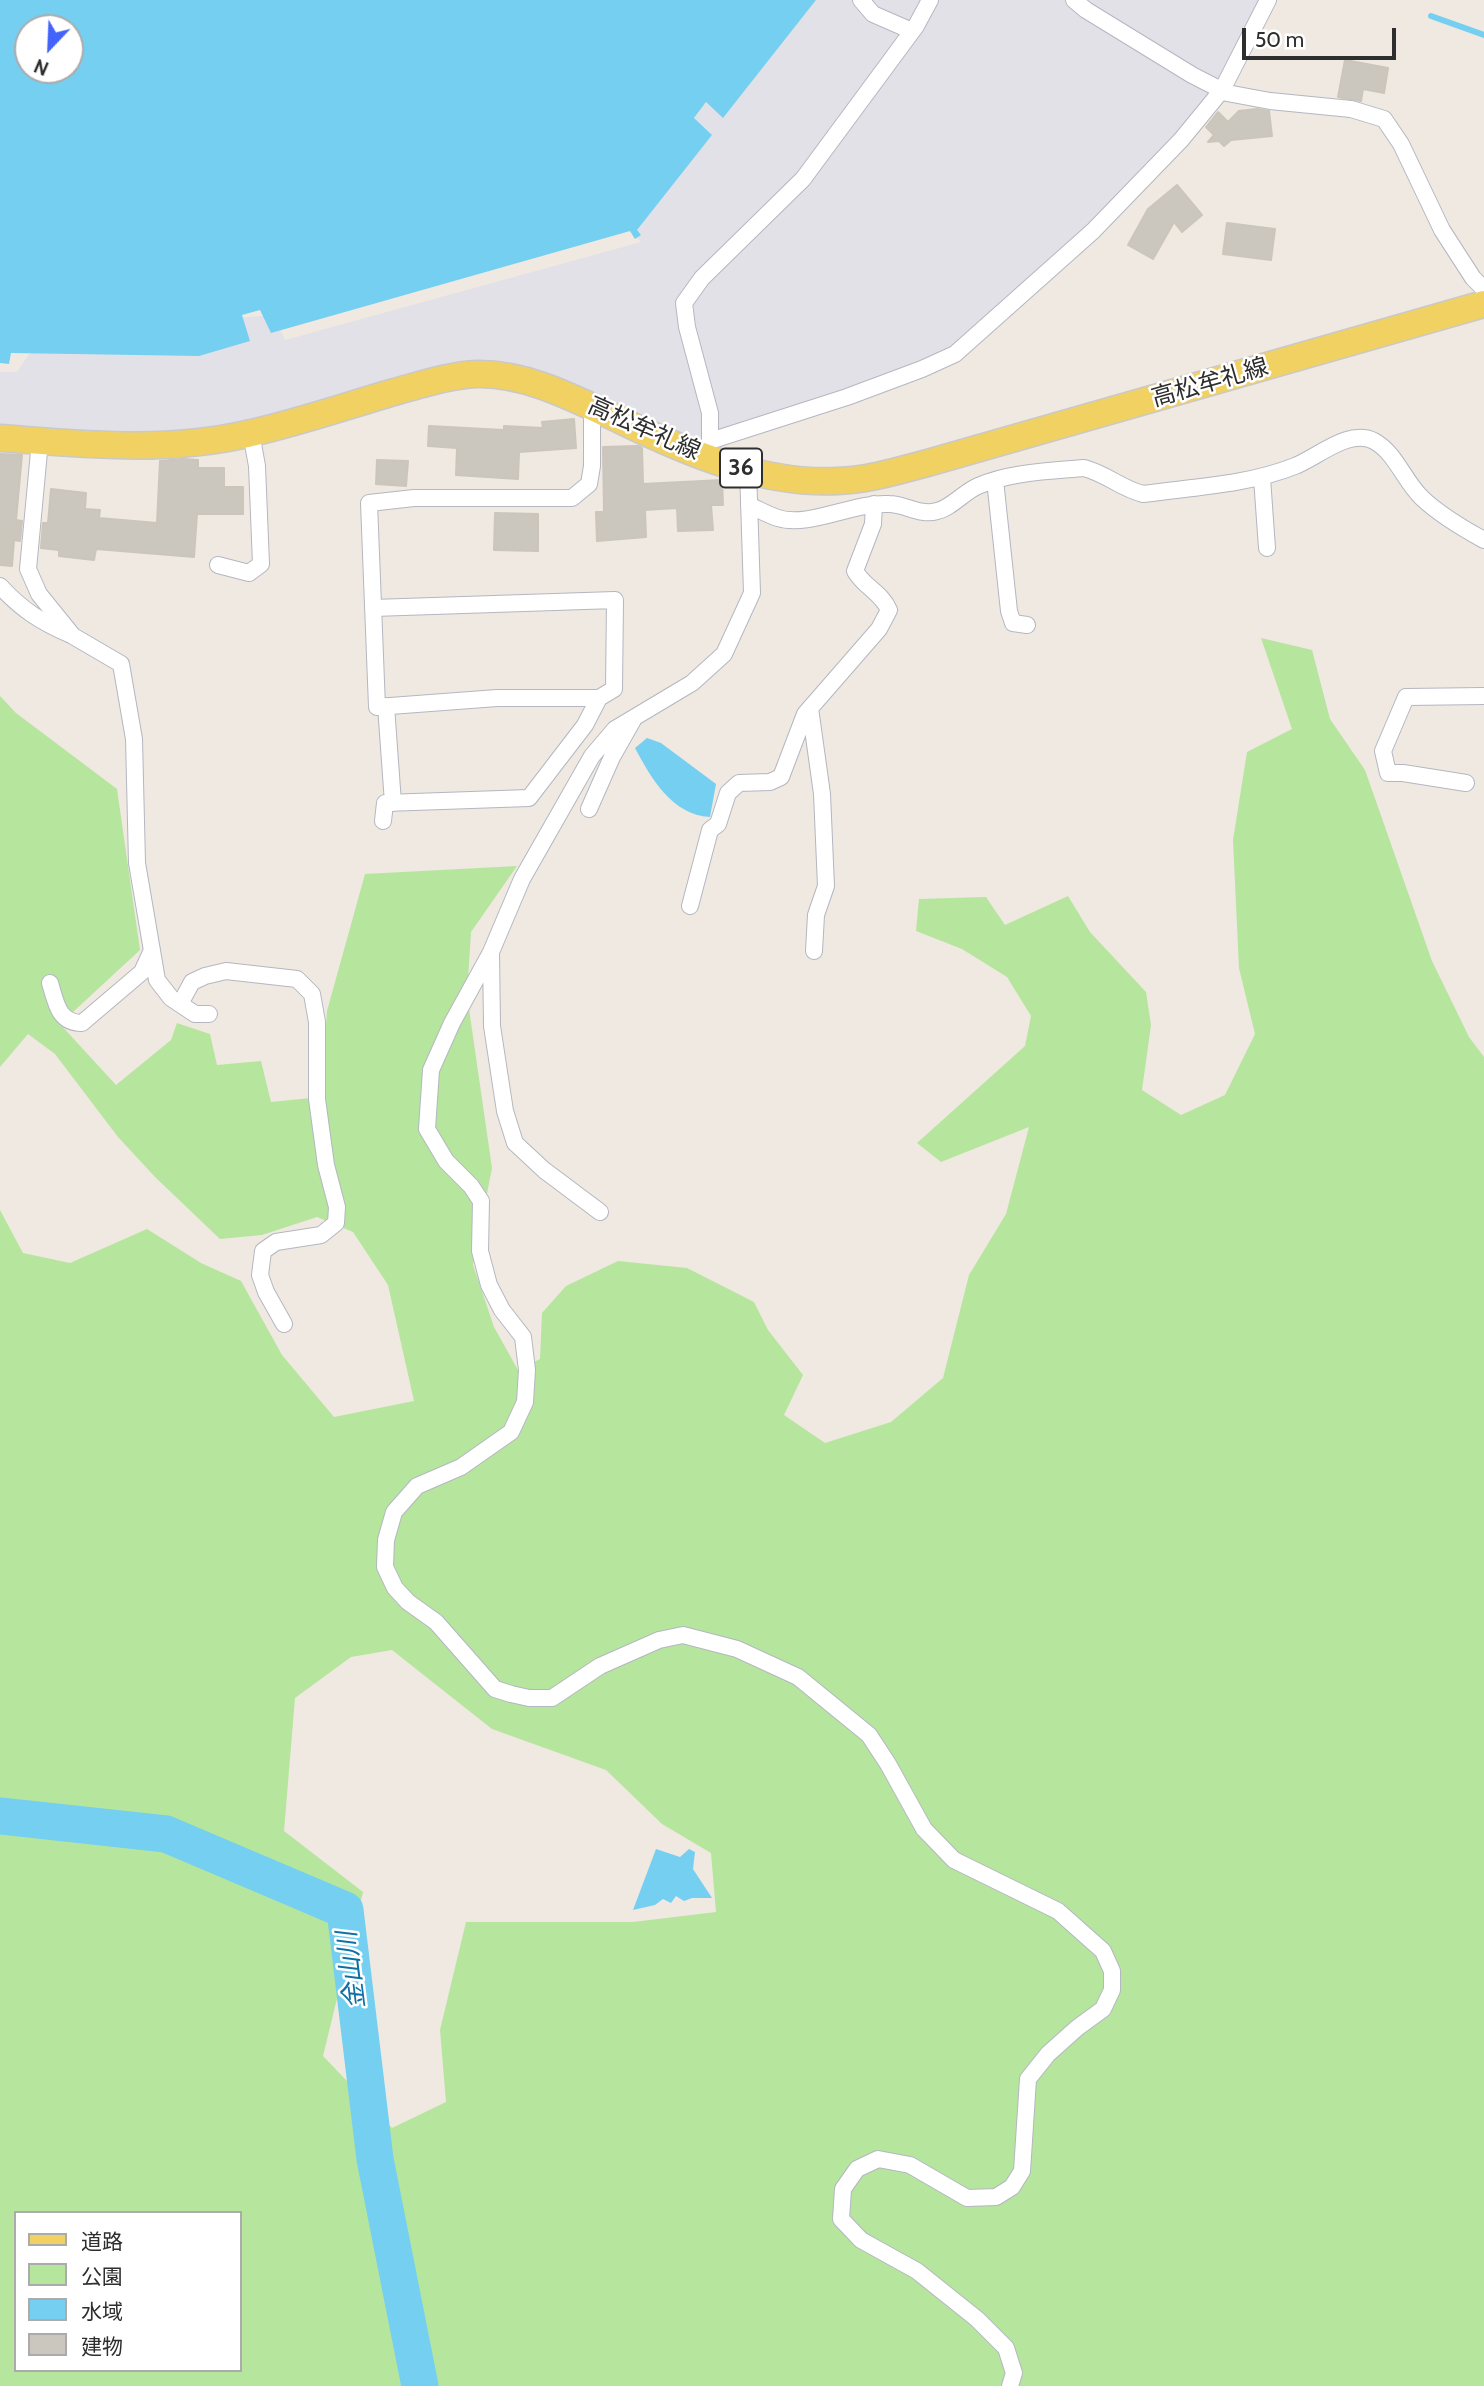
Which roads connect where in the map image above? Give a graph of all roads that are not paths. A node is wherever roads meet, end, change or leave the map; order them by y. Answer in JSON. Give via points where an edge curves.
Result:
{"nodes":[{"id":1,"x":861,"y":0,"type":"edge"},
{"id":2,"x":929,"y":0,"type":"edge"},
{"id":3,"x":1074,"y":0,"type":"edge"},
{"id":4,"x":1268,"y":0,"type":"edge"},
{"id":5,"x":912,"y":31,"type":"junction"},
{"id":6,"x":1222,"y":90,"type":"junction"},
{"id":7,"x":1484,"y":289,"type":"edge"},
{"id":8,"x":1484,"y":304,"type":"edge"},
{"id":9,"x":592,"y":407,"type":"junction"},
{"id":10,"x":251,"y":433,"type":"junction"},
{"id":11,"x":0,"y":438,"type":"edge"},
{"id":12,"x":40,"y":441,"type":"junction"},
{"id":13,"x":706,"y":448,"type":"junction"},
{"id":14,"x":748,"y":470,"type":"junction"},
{"id":15,"x":1262,"y":478,"type":"junction"},
{"id":16,"x":995,"y":480,"type":"junction"},
{"id":17,"x":874,"y":504,"type":"junction"},
{"id":18,"x":748,"y":505,"type":"junction"},
{"id":19,"x":1484,"y":540,"type":"edge"},
{"id":20,"x":1266,"y":548,"type":"dead end"},
{"id":21,"x":218,"y":565,"type":"dead end"},
{"id":22,"x":0,"y":586,"type":"edge"},
{"id":23,"x":373,"y":608,"type":"junction"},
{"id":24,"x":1027,"y":625,"type":"dead end"},
{"id":25,"x":73,"y":636,"type":"junction"},
{"id":26,"x":1484,"y":696,"type":"edge"},
{"id":27,"x":599,"y":698,"type":"junction"},
{"id":28,"x":386,"y":706,"type":"junction"},
{"id":29,"x":810,"y":708,"type":"junction"},
{"id":30,"x":634,"y":718,"type":"junction"},
{"id":31,"x":1466,"y":783,"type":"dead end"},
{"id":32,"x":393,"y":803,"type":"junction"},
{"id":33,"x":589,"y":809,"type":"dead end"},
{"id":34,"x":383,"y":821,"type":"dead end"},
{"id":35,"x":690,"y":906,"type":"dead end"},
{"id":36,"x":152,"y":950,"type":"junction"},
{"id":37,"x":814,"y":951,"type":"dead end"},
{"id":38,"x":491,"y":952,"type":"junction"},
{"id":39,"x":50,"y":984,"type":"dead end"},
{"id":40,"x":180,"y":1004,"type":"junction"},
{"id":41,"x":208,"y":1014,"type":"dead end"},
{"id":42,"x":600,"y":1212,"type":"dead end"},
{"id":43,"x":284,"y":1324,"type":"dead end"},
{"id":44,"x":1010,"y":2386,"type":"edge"}],
"edges":[{"from":1,"to":5,"type":"street","via":[[873,14]]},
{"from":2,"to":5,"type":"street"},
{"from":3,"to":6,"type":"street"},
{"from":4,"to":6,"type":"street"},
{"from":5,"to":13,"type":"street","via":[[803,179],[702,278],[684,303],[710,413]]},
{"from":6,"to":7,"type":"street","via":[[1270,101],[1352,109],[1384,119],[1443,230]]},
{"from":6,"to":13,"type":"street","via":[[1181,141],[1093,231],[955,355]]},
{"from":8,"to":14,"type":"main road","name":"高松牟礼線","number":"36","via":[[886,474],[796,481]]},
{"from":9,"to":10,"type":"main road","name":"高松牟礼線","number":"36","via":[[519,379],[477,374],[422,384]]},
{"from":9,"to":13,"type":"main road","name":"高松牟礼線","number":"36","via":[[639,429]]},
{"from":9,"to":23,"type":"street","via":[[589,484],[572,498],[414,498],[369,503]]},
{"from":10,"to":12,"type":"main road","name":"高松牟礼線","number":"36","via":[[147,446]]},
{"from":10,"to":21,"type":"street","via":[[261,564],[248,573]]},
{"from":11,"to":12,"type":"main road","name":"高松牟礼線","number":"36"},
{"from":12,"to":25,"type":"street","via":[[28,569],[39,594]]},
{"from":13,"to":14,"type":"main road","name":"高松牟礼線","number":"36"},
{"from":14,"to":18,"type":"street"},
{"from":15,"to":16,"type":"street","via":[[1143,494],[1084,468]]},
{"from":15,"to":19,"type":"street","via":[[1343,441],[1373,440],[1388,452],[1422,498]]},
{"from":15,"to":20,"type":"street"},
{"from":16,"to":17,"type":"street","via":[[938,511]]},
{"from":16,"to":24,"type":"street","via":[[1009,611],[1013,623]]},
{"from":17,"to":18,"type":"street","via":[[803,521],[778,519]]},
{"from":17,"to":29,"type":"street","via":[[873,524],[855,571],[889,610],[879,629]]},
{"from":18,"to":30,"type":"street","via":[[752,593],[724,654],[692,684]]},
{"from":22,"to":25,"type":"street","via":[[20,608]]},
{"from":23,"to":27,"type":"street","via":[[615,600],[614,689]]},
{"from":23,"to":28,"type":"street","via":[[377,707]]},
{"from":25,"to":36,"type":"street","via":[[121,664],[134,739],[137,863]]},
{"from":26,"to":31,"type":"street","via":[[1406,697],[1383,751],[1388,773]]},
{"from":27,"to":28,"type":"street","via":[[497,698]]},
{"from":27,"to":32,"type":"street","via":[[585,725],[529,798]]},
{"from":28,"to":32,"type":"street"},
{"from":29,"to":35,"type":"street","via":[[781,777],[771,782],[739,783],[728,793],[718,824],[710,830]]},
{"from":29,"to":37,"type":"street","via":[[822,794],[826,886],[816,915]]},
{"from":30,"to":33,"type":"street"},
{"from":30,"to":38,"type":"street","via":[[615,729],[592,756],[522,879]]},
{"from":32,"to":34,"type":"street","via":[[385,803]]},
{"from":36,"to":39,"type":"street","via":[[142,972],[82,1023],[72,1023],[60,1014]]},
{"from":36,"to":40,"type":"street","via":[[157,980]]},
{"from":38,"to":42,"type":"street","via":[[492,1026],[505,1111],[515,1143]]},
{"from":38,"to":44,"type":"street","via":[[431,1070],[427,1129],[446,1161],[481,1201],[480,1251],[489,1285],[523,1337],[525,1402],[511,1432],[461,1467],[417,1486],[394,1512],[385,1567],[408,1602],[436,1622],[495,1689],[511,1694],[552,1698],[600,1666],[659,1640],[683,1635],[737,1649],[797,1677],[869,1735],[924,1829],[954,1860],[1058,1911],[1103,1951],[1112,1971],[1112,1990],[1103,2009],[1048,2054],[1028,2079],[1022,2171],[1012,2187],[996,2197],[967,2197],[909,2165],[878,2159],[857,2168],[843,2189],[841,2219],[861,2240],[917,2271],[1006,2348],[1014,2372]]},
{"from":40,"to":41,"type":"street","via":[[195,1014]]},
{"from":40,"to":43,"type":"street","via":[[191,982],[226,971],[296,979],[312,994],[317,1022],[317,1099],[336,1223],[321,1235],[276,1242],[263,1251],[260,1275]]}]}
